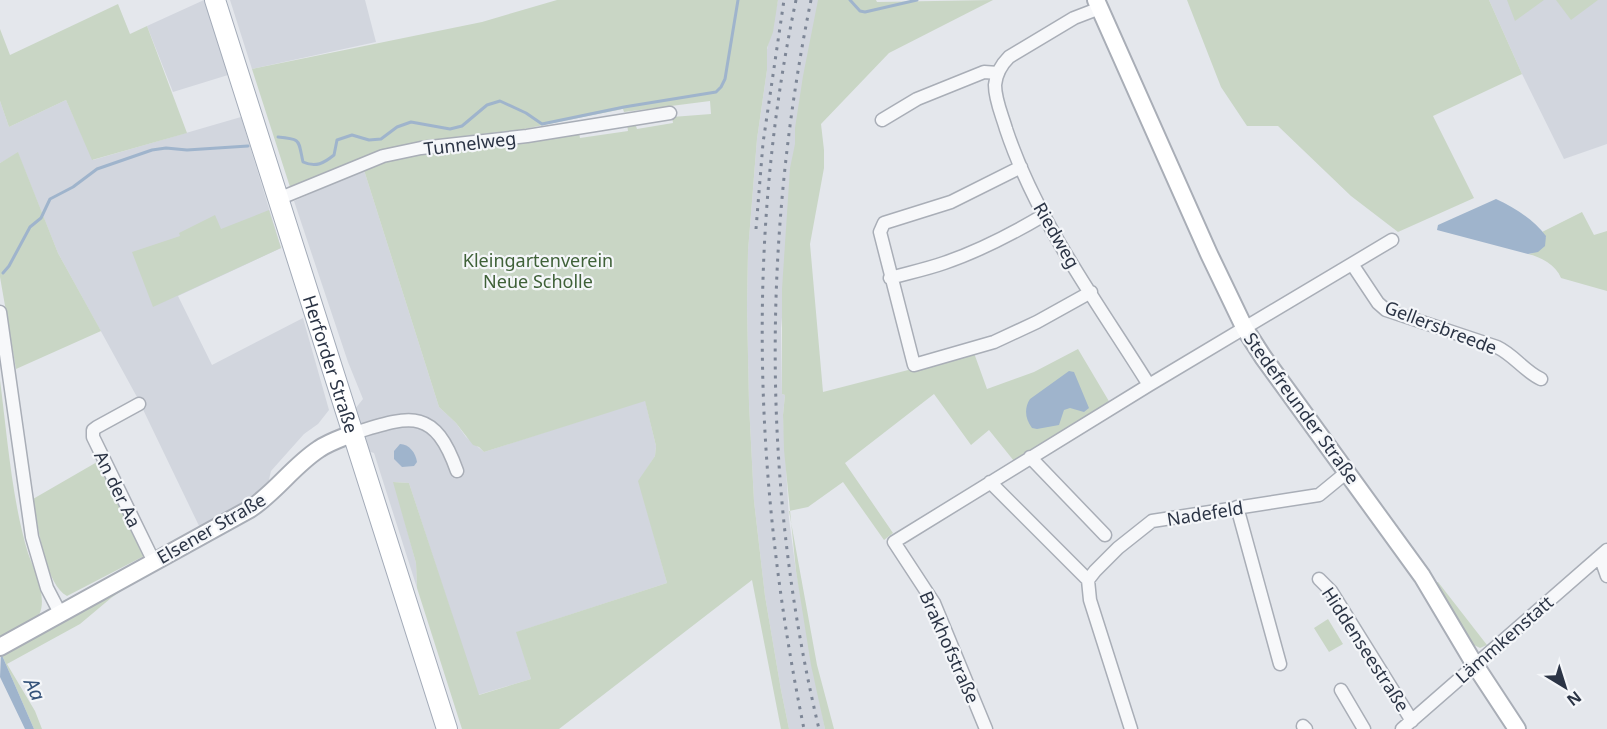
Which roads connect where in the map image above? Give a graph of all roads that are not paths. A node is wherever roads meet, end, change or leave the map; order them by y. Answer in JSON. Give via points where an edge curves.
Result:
{"nodes":[{"id":1,"x":215,"y":0,"type":"edge"},
{"id":2,"x":1098,"y":4,"type":"edge"},
{"id":3,"x":998,"y":73,"type":"junction"},
{"id":4,"x":670,"y":113,"type":"dead end"},
{"id":5,"x":882,"y":120,"type":"dead end"},
{"id":6,"x":1021,"y":167,"type":"junction"},
{"id":7,"x":278,"y":199,"type":"junction"},
{"id":8,"x":1044,"y":215,"type":"junction"},
{"id":9,"x":1392,"y":240,"type":"dead end"},
{"id":10,"x":1352,"y":264,"type":"junction"},
{"id":11,"x":890,"y":278,"type":"junction"},
{"id":12,"x":1091,"y":292,"type":"junction"},
{"id":13,"x":0,"y":312,"type":"edge"},
{"id":14,"x":1245,"y":329,"type":"junction"},
{"id":15,"x":1541,"y":379,"type":"dead end"},
{"id":16,"x":1149,"y":385,"type":"junction"},
{"id":17,"x":139,"y":404,"type":"dead end"},
{"id":18,"x":354,"y":434,"type":"junction"},
{"id":19,"x":1030,"y":457,"type":"junction"},
{"id":20,"x":456,"y":471,"type":"dead end"},
{"id":21,"x":1347,"y":472,"type":"junction"},
{"id":22,"x":990,"y":482,"type":"junction"},
{"id":23,"x":1237,"y":507,"type":"junction"},
{"id":24,"x":1105,"y":535,"type":"dead end"},
{"id":25,"x":1603,"y":553,"type":"edge"},
{"id":26,"x":154,"y":562,"type":"junction"},
{"id":27,"x":1607,"y":576,"type":"edge"},
{"id":28,"x":1320,"y":579,"type":"dead end"},
{"id":29,"x":1088,"y":580,"type":"junction"},
{"id":30,"x":60,"y":613,"type":"junction"},
{"id":31,"x":1,"y":646,"type":"edge"},
{"id":32,"x":1280,"y":664,"type":"dead end"},
{"id":33,"x":1474,"y":665,"type":"junction"},
{"id":34,"x":1341,"y":690,"type":"dead end"},
{"id":35,"x":1407,"y":725,"type":"edge"},
{"id":36,"x":447,"y":729,"type":"edge"},
{"id":37,"x":986,"y":729,"type":"edge"},
{"id":38,"x":1131,"y":729,"type":"edge"},
{"id":39,"x":1364,"y":729,"type":"edge"},
{"id":40,"x":1517,"y":729,"type":"edge"}],
"edges":[{"from":1,"to":7,"type":"main road","name":"Herforder Straße"},
{"from":2,"to":3,"type":"street","via":[[1016,52]]},
{"from":2,"to":14,"type":"street","name":"Stedefreunder Straße"},
{"from":3,"to":5,"type":"street","via":[[984,72],[917,99]]},
{"from":3,"to":6,"type":"street","name":"Riedweg","via":[[997,100]]},
{"from":4,"to":7,"type":"street","name":"Tunnelweg","via":[[383,156]]},
{"from":6,"to":8,"type":"street","name":"Riedweg"},
{"from":6,"to":11,"type":"street","via":[[951,201],[884,223],[880,232]]},
{"from":7,"to":18,"type":"main road","name":"Herforder Straße"},
{"from":8,"to":11,"type":"street","via":[[968,254]]},
{"from":8,"to":12,"type":"street","name":"Riedweg"},
{"from":9,"to":10,"type":"street","name":"Brakhofstraße"},
{"from":10,"to":14,"type":"street","name":"Brakhofstraße"},
{"from":10,"to":15,"type":"street","name":"Gellersbreede","via":[[1386,310],[1497,346]]},
{"from":11,"to":12,"type":"street","via":[[914,365],[994,342]]},
{"from":12,"to":16,"type":"street","name":"Riedweg"},
{"from":13,"to":30,"type":"street","via":[[32,537],[47,588]]},
{"from":14,"to":16,"type":"street","name":"Brakhofstraße"},
{"from":14,"to":21,"type":"street","name":"Stedefreunder Straße"},
{"from":16,"to":19,"type":"street","name":"Brakhofstraße"},
{"from":17,"to":26,"type":"street","name":"An der Aa","via":[[97,427],[93,437]]},
{"from":18,"to":20,"type":"street","via":[[403,420],[429,424],[446,444]]},
{"from":18,"to":26,"type":"street","name":"Elsener Straße","via":[[318,450],[262,501]]},
{"from":18,"to":36,"type":"main road","name":"Herforder Straße"},
{"from":19,"to":22,"type":"street","name":"Brakhofstraße"},
{"from":19,"to":24,"type":"street"},
{"from":21,"to":23,"type":"street","name":"Nadefeld","via":[[1319,495]]},
{"from":21,"to":33,"type":"street","name":"Stedefreunder Straße","via":[[1422,576]]},
{"from":22,"to":29,"type":"street"},
{"from":22,"to":37,"type":"street","name":"Brakhofstraße","via":[[894,542],[934,603]]},
{"from":23,"to":29,"type":"street","name":"Nadefeld","via":[[1152,521],[1118,548]]},
{"from":23,"to":32,"type":"street"},
{"from":25,"to":27,"type":"street"},
{"from":25,"to":33,"type":"street","name":"Lämmkenstatt"},
{"from":26,"to":30,"type":"street","name":"Elsener Straße"},
{"from":28,"to":35,"type":"street","name":"Hiddenseestraße","via":[[1360,634]]},
{"from":29,"to":38,"type":"street","via":[[1090,600]]},
{"from":30,"to":31,"type":"street","name":"Elsener Straße"},
{"from":33,"to":35,"type":"street","name":"Lämmkenstatt"},
{"from":33,"to":40,"type":"street","name":"Stedefreunder Straße"},
{"from":34,"to":39,"type":"street"}]}
